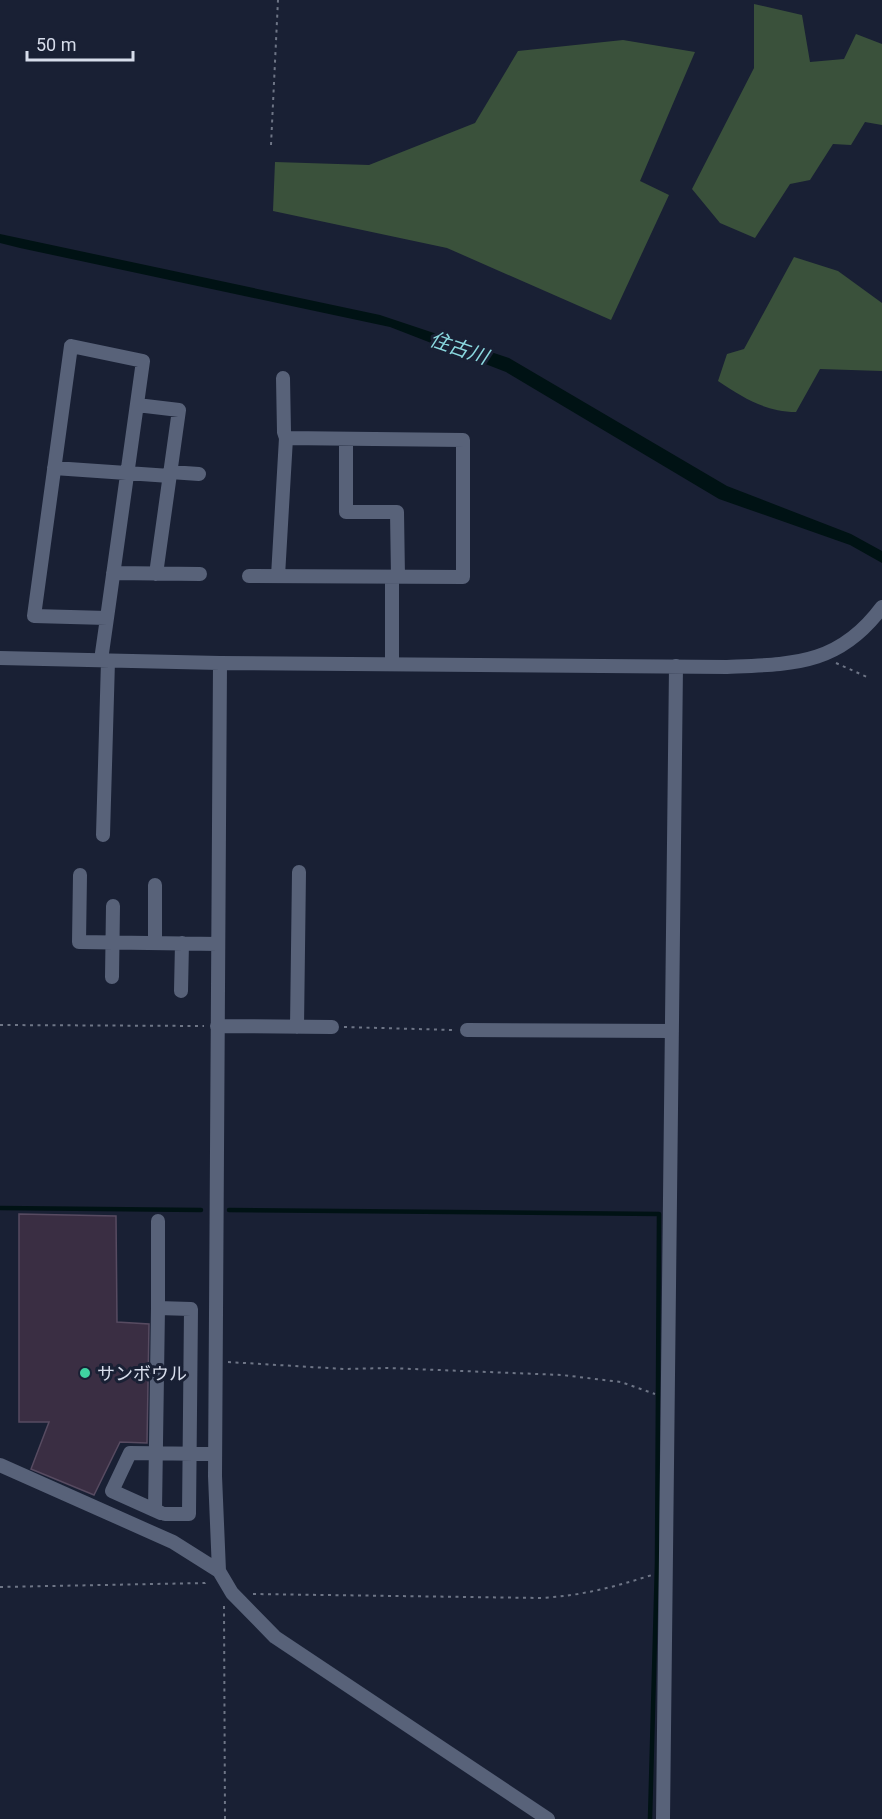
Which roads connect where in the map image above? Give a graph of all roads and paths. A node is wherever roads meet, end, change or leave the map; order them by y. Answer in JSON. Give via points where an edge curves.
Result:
{"nodes":[{"id":1,"x":278,"y":0,"type":"edge"},
{"id":2,"x":271,"y":145,"type":"dead end"},
{"id":3,"x":283,"y":378,"type":"dead end"},
{"id":4,"x":137,"y":405,"type":"junction"},
{"id":5,"x":286,"y":438,"type":"junction"},
{"id":6,"x":346,"y":439,"type":"junction"},
{"id":7,"x":54,"y":468,"type":"junction"},
{"id":8,"x":127,"y":473,"type":"junction"},
{"id":9,"x":170,"y":474,"type":"junction"},
{"id":10,"x":199,"y":474,"type":"dead end"},
{"id":11,"x":113,"y":573,"type":"junction"},
{"id":12,"x":156,"y":574,"type":"junction"},
{"id":13,"x":200,"y":574,"type":"dead end"},
{"id":14,"x":249,"y":576,"type":"dead end"},
{"id":15,"x":278,"y":576,"type":"junction"},
{"id":16,"x":395,"y":577,"type":"junction"},
{"id":17,"x":882,"y":607,"type":"edge"},
{"id":18,"x":107,"y":618,"type":"junction"},
{"id":19,"x":822,"y":656,"type":"junction"},
{"id":20,"x":0,"y":658,"type":"edge"},
{"id":21,"x":104,"y":660,"type":"junction"},
{"id":22,"x":220,"y":663,"type":"junction"},
{"id":23,"x":392,"y":663,"type":"junction"},
{"id":24,"x":676,"y":666,"type":"junction"},
{"id":25,"x":867,"y":677,"type":"dead end"},
{"id":26,"x":103,"y":835,"type":"dead end"},
{"id":27,"x":299,"y":872,"type":"dead end"},
{"id":28,"x":80,"y":875,"type":"dead end"},
{"id":29,"x":155,"y":885,"type":"dead end"},
{"id":30,"x":113,"y":906,"type":"dead end"},
{"id":31,"x":112,"y":943,"type":"junction"},
{"id":32,"x":155,"y":943,"type":"junction"},
{"id":33,"x":182,"y":944,"type":"junction"},
{"id":34,"x":218,"y":944,"type":"junction"},
{"id":35,"x":112,"y":977,"type":"dead end"},
{"id":36,"x":181,"y":991,"type":"dead end"},
{"id":37,"x":0,"y":1024,"type":"edge"},
{"id":38,"x":217,"y":1026,"type":"junction"},
{"id":39,"x":297,"y":1027,"type":"junction"},
{"id":40,"x":332,"y":1027,"type":"joint"},
{"id":41,"x":467,"y":1030,"type":"joint"},
{"id":42,"x":672,"y":1031,"type":"junction"},
{"id":43,"x":158,"y":1221,"type":"dead end"},
{"id":44,"x":158,"y":1308,"type":"junction"},
{"id":45,"x":216,"y":1362,"type":"junction"},
{"id":46,"x":656,"y":1394,"type":"dead end"},
{"id":47,"x":155,"y":1453,"type":"junction"},
{"id":48,"x":188,"y":1453,"type":"junction"},
{"id":49,"x":215,"y":1454,"type":"junction"},
{"id":50,"x":0,"y":1465,"type":"edge"},
{"id":51,"x":160,"y":1512,"type":"junction"},
{"id":52,"x":178,"y":1521,"type":"dead end"},
{"id":53,"x":219,"y":1571,"type":"junction"},
{"id":54,"x":656,"y":1574,"type":"dead end"},
{"id":55,"x":0,"y":1587,"type":"edge"},
{"id":56,"x":232,"y":1593,"type":"junction"},
{"id":57,"x":225,"y":1819,"type":"edge"},
{"id":58,"x":548,"y":1819,"type":"edge"},
{"id":59,"x":663,"y":1819,"type":"edge"}],
"edges":[{"from":1,"to":2,"type":"path"},
{"from":3,"to":5,"type":"street"},
{"from":4,"to":7,"type":"street","via":[[143,361],[71,346]]},
{"from":4,"to":8,"type":"street"},
{"from":4,"to":9,"type":"street","via":[[179,410]]},
{"from":5,"to":6,"type":"street"},
{"from":5,"to":15,"type":"street"},
{"from":6,"to":16,"type":"street","via":[[346,512],[398,512]]},
{"from":6,"to":16,"type":"street","via":[[463,440],[463,577]]},
{"from":7,"to":8,"type":"street"},
{"from":7,"to":18,"type":"street","via":[[34,616]]},
{"from":8,"to":9,"type":"street"},
{"from":8,"to":11,"type":"street"},
{"from":9,"to":10,"type":"street"},
{"from":9,"to":12,"type":"street"},
{"from":11,"to":12,"type":"street"},
{"from":11,"to":18,"type":"street"},
{"from":12,"to":13,"type":"street"},
{"from":14,"to":15,"type":"street"},
{"from":15,"to":16,"type":"street"},
{"from":16,"to":23,"type":"street"},
{"from":17,"to":19,"type":"street","via":[[847,643]]},
{"from":18,"to":21,"type":"street"},
{"from":19,"to":24,"type":"street","via":[[780,665]]},
{"from":19,"to":25,"type":"path"},
{"from":20,"to":21,"type":"street"},
{"from":21,"to":22,"type":"street"},
{"from":21,"to":26,"type":"street"},
{"from":22,"to":23,"type":"street"},
{"from":22,"to":34,"type":"street"},
{"from":23,"to":24,"type":"street"},
{"from":24,"to":42,"type":"street"},
{"from":27,"to":39,"type":"street"},
{"from":28,"to":31,"type":"street","via":[[79,942]]},
{"from":29,"to":32,"type":"street"},
{"from":30,"to":31,"type":"street"},
{"from":31,"to":32,"type":"street"},
{"from":31,"to":35,"type":"street"},
{"from":32,"to":33,"type":"street"},
{"from":33,"to":34,"type":"street"},
{"from":33,"to":36,"type":"street"},
{"from":34,"to":38,"type":"street"},
{"from":37,"to":38,"type":"path"},
{"from":38,"to":39,"type":"street"},
{"from":38,"to":45,"type":"street"},
{"from":39,"to":40,"type":"street"},
{"from":40,"to":41,"type":"path"},
{"from":41,"to":42,"type":"street"},
{"from":42,"to":59,"type":"street"},
{"from":43,"to":44,"type":"street"},
{"from":44,"to":47,"type":"street"},
{"from":44,"to":48,"type":"street","via":[[191,1309]]},
{"from":45,"to":46,"type":"path","via":[[561,1375],[621,1382]]},
{"from":45,"to":49,"type":"street"},
{"from":47,"to":48,"type":"street"},
{"from":47,"to":51,"type":"street"},
{"from":47,"to":51,"type":"street","via":[[130,1453],[112,1491]]},
{"from":48,"to":49,"type":"street"},
{"from":48,"to":51,"type":"street","via":[[189,1514]]},
{"from":49,"to":53,"type":"street"},
{"from":50,"to":53,"type":"street","via":[[173,1542]]},
{"from":51,"to":52,"type":"street"},
{"from":53,"to":55,"type":"path","via":[[205,1583]]},
{"from":53,"to":56,"type":"street"},
{"from":54,"to":56,"type":"path","via":[[572,1597]]},
{"from":56,"to":57,"type":"path","via":[[224,1606],[223,1624]]},
{"from":56,"to":58,"type":"street","via":[[275,1637]]}]}
